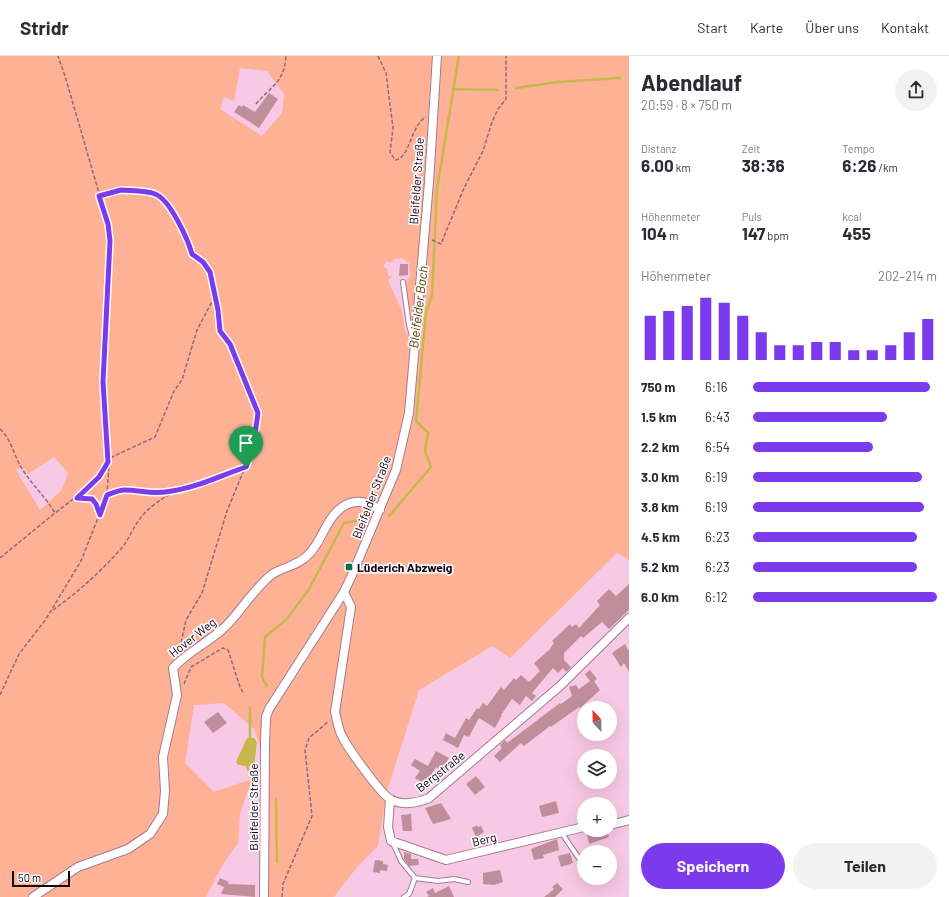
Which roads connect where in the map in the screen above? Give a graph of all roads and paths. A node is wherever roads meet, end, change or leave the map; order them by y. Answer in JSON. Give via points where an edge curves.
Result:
{"nodes":[{"id":1,"x":58,"y":56,"type":"edge"},
{"id":2,"x":286,"y":56,"type":"edge"},
{"id":3,"x":378,"y":56,"type":"edge"},
{"id":4,"x":437,"y":56,"type":"edge"},
{"id":5,"x":506,"y":56,"type":"edge"},
{"id":6,"x":256,"y":104,"type":"dead end"},
{"id":7,"x":433,"y":115,"type":"junction"},
{"id":8,"x":99,"y":196,"type":"junction"},
{"id":9,"x":424,"y":238,"type":"junction"},
{"id":10,"x":403,"y":282,"type":"dead end"},
{"id":11,"x":215,"y":296,"type":"junction"},
{"id":12,"x":415,"y":345,"type":"junction"},
{"id":13,"x":0,"y":429,"type":"edge"},
{"id":14,"x":108,"y":462,"type":"junction"},
{"id":15,"x":246,"y":467,"type":"junction"},
{"id":16,"x":177,"y":490,"type":"junction"},
{"id":17,"x":107,"y":495,"type":"junction"},
{"id":18,"x":77,"y":498,"type":"junction"},
{"id":19,"x":380,"y":510,"type":"junction"},
{"id":20,"x":55,"y":513,"type":"junction"},
{"id":21,"x":100,"y":515,"type":"junction"},
{"id":22,"x":0,"y":558,"type":"edge"},
{"id":23,"x":344,"y":592,"type":"junction"},
{"id":24,"x":51,"y":611,"type":"junction"},
{"id":25,"x":629,"y":618,"type":"edge"},
{"id":26,"x":177,"y":656,"type":"dead end"},
{"id":27,"x":183,"y":686,"type":"dead end"},
{"id":28,"x":244,"y":694,"type":"dead end"},
{"id":29,"x":0,"y":696,"type":"edge"},
{"id":30,"x":336,"y":718,"type":"junction"},
{"id":31,"x":390,"y":799,"type":"junction"},
{"id":32,"x":629,"y":820,"type":"edge"},
{"id":33,"x":617,"y":823,"type":"edge"},
{"id":34,"x":577,"y":829,"type":"edge"},
{"id":35,"x":561,"y":832,"type":"junction"},
{"id":36,"x":391,"y":840,"type":"junction"},
{"id":37,"x":577,"y":856,"type":"edge"},
{"id":38,"x":415,"y":878,"type":"junction"},
{"id":39,"x":468,"y":882,"type":"dead end"},
{"id":40,"x":33,"y":897,"type":"edge"},
{"id":41,"x":264,"y":897,"type":"edge"},
{"id":42,"x":282,"y":897,"type":"edge"},
{"id":43,"x":404,"y":897,"type":"edge"}],
"edges":[{"from":1,"to":8,"type":"path"},
{"from":2,"to":6,"type":"path","via":[[282,77]]},
{"from":3,"to":7,"type":"path","via":[[386,73],[393,128],[390,152],[392,158],[400,160],[405,155],[415,129],[422,119]]},
{"from":4,"to":7,"type":"street","name":"Bleifelder Straße"},
{"from":5,"to":9,"type":"path","via":[[506,99],[492,122],[483,151],[464,188],[441,244]]},
{"from":7,"to":9,"type":"street","name":"Bleifelder Straße"},
{"from":8,"to":11,"type":"path","via":[[121,190],[157,194],[176,216],[192,254],[203,262],[210,272]]},
{"from":8,"to":14,"type":"path","via":[[108,224],[110,241],[103,382]]},
{"from":9,"to":12,"type":"street","name":"Bleifelder Straße"},
{"from":10,"to":12,"type":"lane","via":[[409,325]]},
{"from":11,"to":14,"type":"path","via":[[197,330],[182,380],[174,392],[158,433],[155,437],[112,457]]},
{"from":11,"to":15,"type":"path","via":[[220,331],[230,344],[258,413],[253,448]]},
{"from":12,"to":19,"type":"street","name":"Bleifelder Straße","via":[[406,429],[396,470]]},
{"from":13,"to":20,"type":"path","via":[[29,480],[48,500]]},
{"from":14,"to":17,"type":"path"},
{"from":14,"to":18,"type":"path","via":[[99,477]]},
{"from":15,"to":16,"type":"path","via":[[198,486]]},
{"from":15,"to":26,"type":"path","via":[[227,511],[202,594],[186,620]]},
{"from":16,"to":17,"type":"path","via":[[163,493],[124,490]]},
{"from":16,"to":24,"type":"path","via":[[153,505],[138,521],[121,550],[70,598]]},
{"from":17,"to":21,"type":"path"},
{"from":18,"to":20,"type":"path"},
{"from":18,"to":21,"type":"path","via":[[92,499]]},
{"from":19,"to":23,"type":"street","name":"Bleifelder Straße"},
{"from":19,"to":40,"type":"street","name":"Hover Weg","via":[[370,503],[356,502],[341,508],[308,556],[276,571],[262,583],[224,628],[183,657],[173,668],[177,695],[163,757],[163,814],[150,834],[128,849],[78,866]]},
{"from":20,"to":22,"type":"path"},
{"from":21,"to":24,"type":"path","via":[[81,561]]},
{"from":23,"to":30,"type":"street","via":[[351,607]]},
{"from":23,"to":41,"type":"street","name":"Bleifelder Straße","via":[[274,699],[266,717]]},
{"from":24,"to":29,"type":"path","via":[[19,654]]},
{"from":25,"to":31,"type":"street","name":"Bergstraße","via":[[560,686],[429,798],[413,803]]},
{"from":27,"to":28,"type":"path","via":[[190,667],[223,648],[228,650]]},
{"from":30,"to":31,"type":"street","via":[[341,735]]},
{"from":30,"to":42,"type":"path","via":[[319,727],[309,738],[305,750],[312,816],[283,884]]},
{"from":31,"to":36,"type":"street","via":[[388,827]]},
{"from":32,"to":33,"type":"street"},
{"from":34,"to":35,"type":"street","name":"Berg"},
{"from":35,"to":36,"type":"street","name":"Berg","via":[[446,860]]},
{"from":35,"to":37,"type":"lane"},
{"from":36,"to":38,"type":"lane","via":[[401,861]]},
{"from":38,"to":39,"type":"lane"},
{"from":38,"to":43,"type":"lane","via":[[410,894]]}]}
